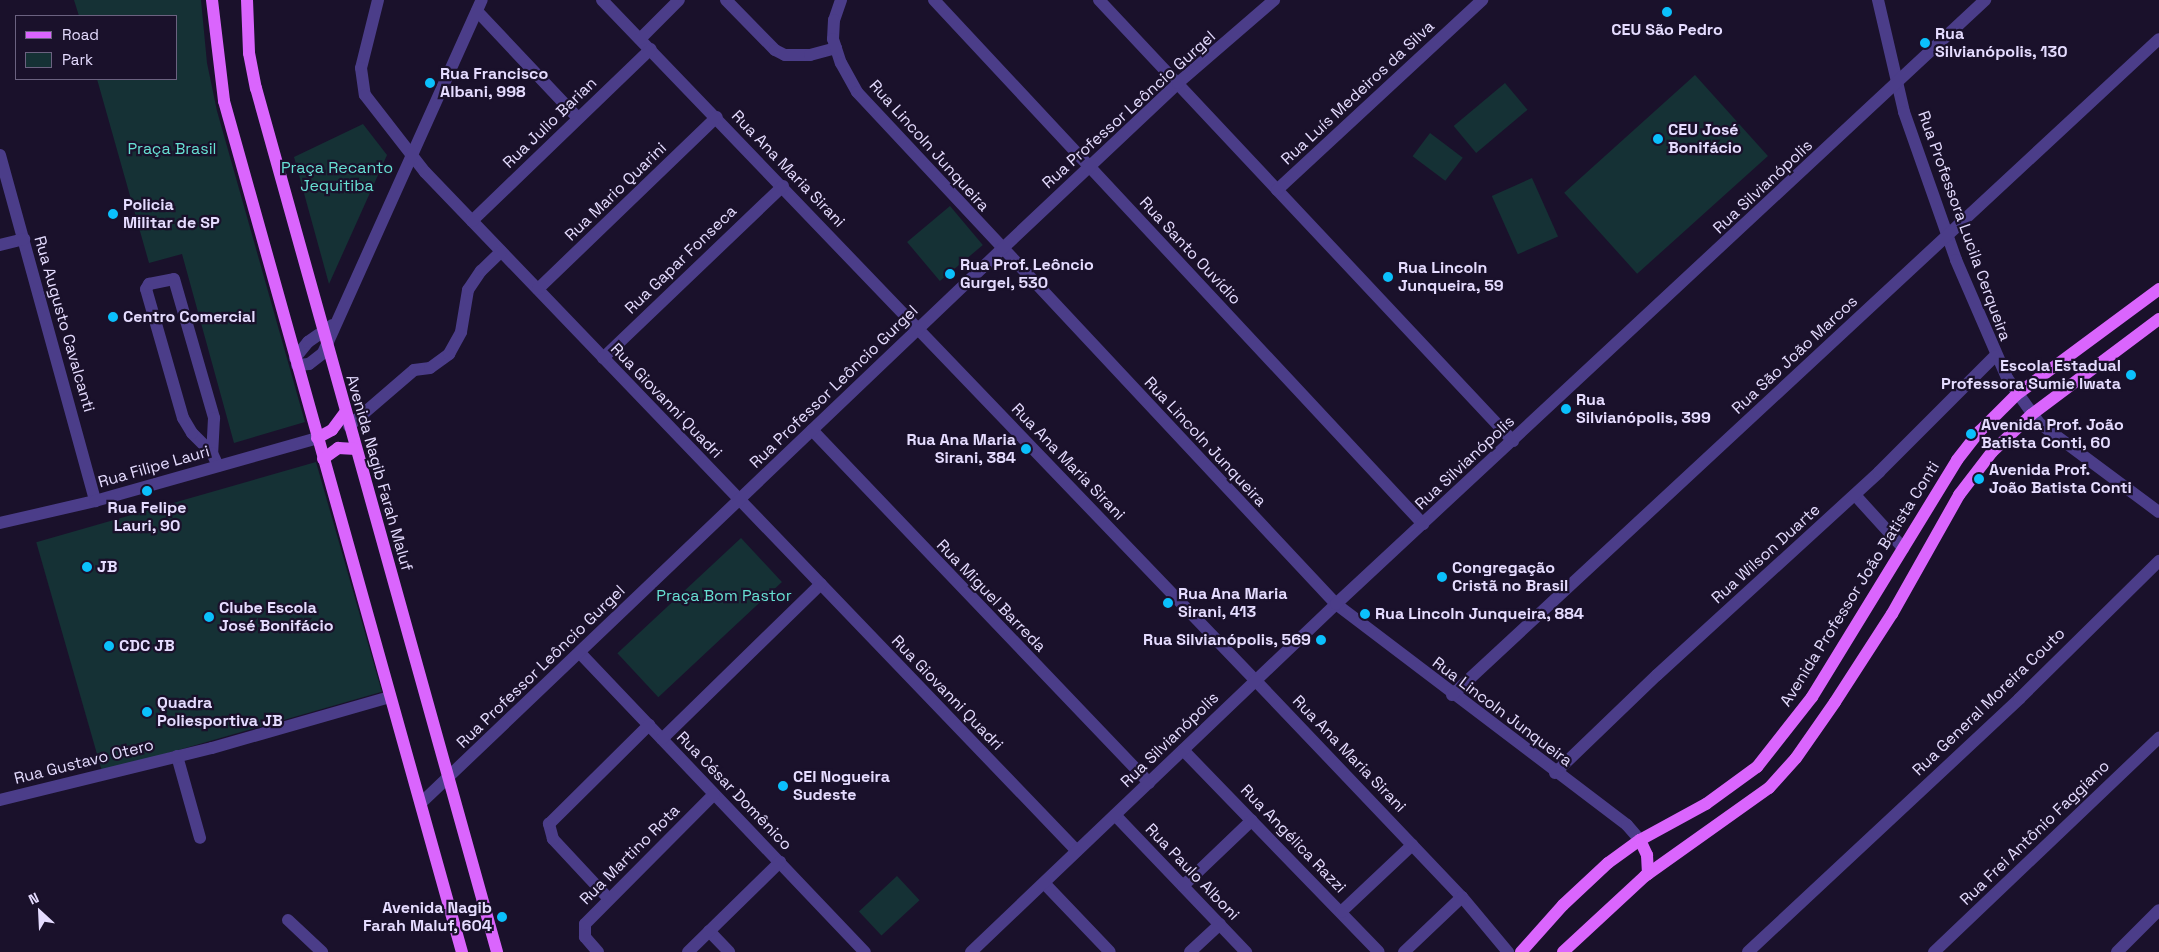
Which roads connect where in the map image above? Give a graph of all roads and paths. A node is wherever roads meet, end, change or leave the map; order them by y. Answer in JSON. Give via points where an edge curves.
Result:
{"nodes":[{"id":1,"x":212,"y":0,"type":"edge"},
{"id":2,"x":247,"y":0,"type":"edge"},
{"id":3,"x":378,"y":0,"type":"edge"},
{"id":4,"x":602,"y":0,"type":"edge"},
{"id":5,"x":679,"y":0,"type":"edge"},
{"id":6,"x":726,"y":0,"type":"edge"},
{"id":7,"x":841,"y":0,"type":"edge"},
{"id":8,"x":934,"y":0,"type":"edge"},
{"id":9,"x":1099,"y":0,"type":"edge"},
{"id":10,"x":1274,"y":0,"type":"edge"},
{"id":11,"x":1482,"y":0,"type":"edge"},
{"id":12,"x":1878,"y":0,"type":"edge"},
{"id":13,"x":1985,"y":0,"type":"edge"},
{"id":14,"x":479,"y":5,"type":"edge"},
{"id":15,"x":2159,"y":38,"type":"edge"},
{"id":16,"x":640,"y":39,"type":"junction"},
{"id":17,"x":836,"y":48,"type":"junction"},
{"id":18,"x":651,"y":49,"type":"junction"},
{"id":19,"x":1178,"y":83,"type":"junction"},
{"id":20,"x":1896,"y":86,"type":"junction"},
{"id":21,"x":717,"y":117,"type":"junction"},
{"id":22,"x":578,"y":118,"type":"junction"},
{"id":23,"x":410,"y":154,"type":"junction"},
{"id":24,"x":0,"y":156,"type":"edge"},
{"id":25,"x":1089,"y":167,"type":"junction"},
{"id":26,"x":783,"y":186,"type":"junction"},
{"id":27,"x":1277,"y":190,"type":"junction"},
{"id":28,"x":472,"y":221,"type":"junction"},
{"id":29,"x":1948,"y":232,"type":"junction"},
{"id":30,"x":24,"y":239,"type":"junction"},
{"id":31,"x":0,"y":246,"type":"edge"},
{"id":32,"x":1002,"y":249,"type":"junction"},
{"id":33,"x":501,"y":252,"type":"junction"},
{"id":34,"x":538,"y":289,"type":"junction"},
{"id":35,"x":2159,"y":289,"type":"edge"},
{"id":36,"x":2159,"y":319,"type":"edge"},
{"id":37,"x":918,"y":329,"type":"junction"},
{"id":38,"x":325,"y":338,"type":"junction"},
{"id":39,"x":1995,"y":356,"type":"junction"},
{"id":40,"x":603,"y":358,"type":"junction"},
{"id":41,"x":296,"y":362,"type":"junction"},
{"id":42,"x":2016,"y":396,"type":"junction"},
{"id":43,"x":345,"y":413,"type":"junction"},
{"id":44,"x":2031,"y":415,"type":"junction"},
{"id":45,"x":349,"y":426,"type":"junction"},
{"id":46,"x":812,"y":430,"type":"junction"},
{"id":47,"x":316,"y":438,"type":"junction"},
{"id":48,"x":1513,"y":441,"type":"junction"},
{"id":49,"x":356,"y":449,"type":"junction"},
{"id":50,"x":212,"y":453,"type":"junction"},
{"id":51,"x":323,"y":459,"type":"junction"},
{"id":52,"x":218,"y":466,"type":"junction"},
{"id":53,"x":1854,"y":495,"type":"junction"},
{"id":54,"x":739,"y":500,"type":"junction"},
{"id":55,"x":95,"y":501,"type":"junction"},
{"id":56,"x":2159,"y":512,"type":"edge"},
{"id":57,"x":0,"y":524,"type":"edge"},
{"id":58,"x":1423,"y":524,"type":"junction"},
{"id":59,"x":1903,"y":548,"type":"junction"},
{"id":60,"x":2159,"y":561,"type":"edge"},
{"id":61,"x":821,"y":584,"type":"junction"},
{"id":62,"x":1336,"y":604,"type":"junction"},
{"id":63,"x":580,"y":653,"type":"junction"},
{"id":64,"x":1256,"y":681,"type":"junction"},
{"id":65,"x":1452,"y":694,"type":"junction"},
{"id":66,"x":390,"y":697,"type":"junction"},
{"id":67,"x":649,"y":726,"type":"junction"},
{"id":68,"x":2159,"y":738,"type":"edge"},
{"id":69,"x":662,"y":739,"type":"junction"},
{"id":70,"x":1183,"y":750,"type":"junction"},
{"id":71,"x":176,"y":756,"type":"junction"},
{"id":72,"x":1555,"y":773,"type":"junction"},
{"id":73,"x":448,"y":778,"type":"junction"},
{"id":74,"x":1149,"y":783,"type":"junction"},
{"id":75,"x":714,"y":794,"type":"junction"},
{"id":76,"x":0,"y":800,"type":"edge"},
{"id":77,"x":421,"y":803,"type":"junction"},
{"id":78,"x":1115,"y":815,"type":"junction"},
{"id":79,"x":1252,"y":820,"type":"junction"},
{"id":80,"x":200,"y":838,"type":"dead end"},
{"id":81,"x":1640,"y":840,"type":"junction"},
{"id":82,"x":1412,"y":845,"type":"junction"},
{"id":83,"x":1077,"y":851,"type":"junction"},
{"id":84,"x":780,"y":862,"type":"junction"},
{"id":85,"x":1648,"y":874,"type":"junction"},
{"id":86,"x":1044,"y":883,"type":"junction"},
{"id":87,"x":1183,"y":886,"type":"junction"},
{"id":88,"x":1462,"y":897,"type":"junction"},
{"id":89,"x":608,"y":898,"type":"junction"},
{"id":90,"x":1341,"y":912,"type":"junction"},
{"id":91,"x":2157,"y":915,"type":"edge"},
{"id":92,"x":288,"y":920,"type":"dead end"},
{"id":93,"x":1220,"y":924,"type":"junction"},
{"id":94,"x":709,"y":931,"type":"junction"},
{"id":95,"x":594,"y":948,"type":"edge"},
{"id":96,"x":1508,"y":951,"type":"edge"},
{"id":97,"x":1524,"y":951,"type":"edge"},
{"id":98,"x":322,"y":952,"type":"edge"},
{"id":99,"x":462,"y":952,"type":"edge"},
{"id":100,"x":497,"y":952,"type":"edge"},
{"id":101,"x":688,"y":952,"type":"edge"},
{"id":102,"x":728,"y":952,"type":"edge"},
{"id":103,"x":865,"y":952,"type":"edge"},
{"id":104,"x":971,"y":952,"type":"edge"},
{"id":105,"x":1110,"y":952,"type":"edge"},
{"id":106,"x":1190,"y":952,"type":"edge"},
{"id":107,"x":1246,"y":952,"type":"edge"},
{"id":108,"x":1379,"y":952,"type":"edge"},
{"id":109,"x":1404,"y":952,"type":"edge"},
{"id":110,"x":1563,"y":952,"type":"edge"},
{"id":111,"x":1748,"y":952,"type":"edge"},
{"id":112,"x":1934,"y":952,"type":"edge"},
{"id":113,"x":2117,"y":952,"type":"edge"}],
"edges":[{"from":1,"to":41,"type":"main road","via":[[223,95]]},
{"from":2,"to":38,"type":"main road","name":"Avenida Nagib Farah Maluf","via":[[249,53],[256,88]]},
{"from":3,"to":23,"type":"street","name":"Rua Giovanni Quadri","via":[[361,68],[365,95]]},
{"from":4,"to":16,"type":"street","name":"Rua Ana Maria Sirani"},
{"from":5,"to":16,"type":"street"},
{"from":6,"to":17,"type":"street","via":[[775,50],[785,55]]},
{"from":7,"to":17,"type":"street","name":"Rua Lincoln Junqueira","via":[[834,20]]},
{"from":8,"to":25,"type":"street","name":"Rua Santo Ouvídio"},
{"from":9,"to":19,"type":"street"},
{"from":10,"to":19,"type":"street","name":"Rua Professor Leôncio Gurgel"},
{"from":11,"to":27,"type":"street","name":"Rua Luís Medeiros da Silva"},
{"from":12,"to":20,"type":"street","name":"Rua Professora Lucila Cerqueira"},
{"from":13,"to":20,"type":"street","name":"Rua Silvianópolis"},
{"from":14,"to":22,"type":"street"},
{"from":14,"to":23,"type":"street"},
{"from":15,"to":29,"type":"street","name":"Rua São João Marcos"},
{"from":16,"to":18,"type":"street","name":"Rua Ana Maria Sirani"},
{"from":17,"to":32,"type":"street","name":"Rua Lincoln Junqueira","via":[[857,92]]},
{"from":18,"to":21,"type":"street","name":"Rua Ana Maria Sirani"},
{"from":18,"to":22,"type":"street","name":"Rua Julio Barian"},
{"from":19,"to":25,"type":"street","name":"Rua Professor Leôncio Gurgel"},
{"from":19,"to":27,"type":"street"},
{"from":20,"to":29,"type":"street","name":"Rua Professora Lucila Cerqueira"},
{"from":20,"to":48,"type":"street","name":"Rua Silvianópolis"},
{"from":21,"to":26,"type":"street","name":"Rua Ana Maria Sirani"},
{"from":21,"to":34,"type":"street","name":"Rua Mario Quarini"},
{"from":22,"to":28,"type":"street","name":"Rua Julio Barian"},
{"from":23,"to":28,"type":"street","name":"Rua Giovanni Quadri"},
{"from":23,"to":38,"type":"street"},
{"from":24,"to":30,"type":"street","name":"Rua Augusto Cavalcanti"},
{"from":25,"to":32,"type":"street","name":"Rua Professor Leôncio Gurgel"},
{"from":25,"to":58,"type":"street","name":"Rua Santo Ouvídio"},
{"from":26,"to":37,"type":"street","name":"Rua Ana Maria Sirani"},
{"from":26,"to":40,"type":"street","name":"Rua Gapar Fonseca"},
{"from":27,"to":48,"type":"street"},
{"from":28,"to":33,"type":"street","name":"Rua Giovanni Quadri"},
{"from":29,"to":39,"type":"street","name":"Rua Professora Lucila Cerqueira"},
{"from":29,"to":65,"type":"street","name":"Rua São João Marcos","via":[[1701,467]]},
{"from":30,"to":31,"type":"street"},
{"from":30,"to":55,"type":"street","name":"Rua Augusto Cavalcanti"},
{"from":32,"to":37,"type":"street","name":"Rua Professor Leôncio Gurgel"},
{"from":32,"to":62,"type":"street","name":"Rua Lincoln Junqueira"},
{"from":33,"to":34,"type":"street","name":"Rua Giovanni Quadri"},
{"from":33,"to":45,"type":"street","via":[[468,290],[461,332],[449,354],[430,368],[414,370]]},
{"from":34,"to":40,"type":"street","name":"Rua Giovanni Quadri"},
{"from":35,"to":42,"type":"main road","name":"Avenida Professor João Batista Conti"},
{"from":36,"to":44,"type":"main road"},
{"from":37,"to":46,"type":"street","name":"Rua Professor Leôncio Gurgel"},
{"from":37,"to":64,"type":"street","name":"Rua Ana Maria Sirani"},
{"from":38,"to":41,"type":"street","via":[[308,342]]},
{"from":38,"to":41,"type":"street","via":[[318,359]]},
{"from":38,"to":43,"type":"main road","name":"Avenida Nagib Farah Maluf"},
{"from":39,"to":42,"type":"street","name":"Rua Professora Lucila Cerqueira"},
{"from":39,"to":53,"type":"street","name":"Rua Wilson Duarte","via":[[1957,397]]},
{"from":40,"to":54,"type":"street","name":"Rua Giovanni Quadri"},
{"from":41,"to":47,"type":"main road"},
{"from":42,"to":44,"type":"street","name":"Rua Professora Lucila Cerqueira"},
{"from":42,"to":59,"type":"main road","name":"Avenida Professor João Batista Conti","via":[[1980,431],[1957,460]]},
{"from":43,"to":45,"type":"main road","name":"Avenida Nagib Farah Maluf"},
{"from":43,"to":47,"type":"main road","via":[[332,430]]},
{"from":44,"to":56,"type":"street","name":"Rua Professora Lucila Cerqueira","via":[[2065,445]]},
{"from":44,"to":85,"type":"main road","via":[[1992,452],[1968,481],[1892,614],[1796,758],[1756,801]]},
{"from":45,"to":49,"type":"main road","name":"Avenida Nagib Farah Maluf"},
{"from":46,"to":54,"type":"street","name":"Rua Professor Leôncio Gurgel"},
{"from":46,"to":74,"type":"street","name":"Rua Miguel Barreda"},
{"from":47,"to":51,"type":"main road"},
{"from":47,"to":52,"type":"street","name":"Rua Filipe Lauri"},
{"from":48,"to":58,"type":"street","name":"Rua Silvianópolis"},
{"from":49,"to":51,"type":"main road","via":[[338,448]]},
{"from":49,"to":73,"type":"main road","name":"Avenida Nagib Farah Maluf"},
{"from":50,"to":50,"type":"street","via":[[214,418],[174,279],[148,284],[146,289],[183,418],[192,433]]},
{"from":50,"to":52,"type":"street"},
{"from":51,"to":66,"type":"main road"},
{"from":52,"to":55,"type":"street","name":"Rua Filipe Lauri"},
{"from":53,"to":59,"type":"street"},
{"from":53,"to":72,"type":"street","name":"Rua Wilson Duarte"},
{"from":54,"to":61,"type":"street","name":"Rua Giovanni Quadri"},
{"from":54,"to":63,"type":"street","name":"Rua Professor Leôncio Gurgel"},
{"from":55,"to":57,"type":"street","name":"Rua Filipe Lauri"},
{"from":58,"to":62,"type":"street","name":"Rua Silvianópolis"},
{"from":59,"to":81,"type":"main road","name":"Avenida Professor João Batista Conti","via":[[1812,697],[1757,767],[1706,804]]},
{"from":60,"to":111,"type":"street","name":"Rua General Moreira Couto","via":[[2019,699]]},
{"from":61,"to":69,"type":"street"},
{"from":61,"to":83,"type":"street","name":"Rua Giovanni Quadri"},
{"from":62,"to":64,"type":"street","name":"Rua Silvianópolis"},
{"from":62,"to":65,"type":"street","name":"Rua Lincoln Junqueira"},
{"from":63,"to":67,"type":"street","name":"Rua César Domênico"},
{"from":63,"to":73,"type":"street","name":"Rua Professor Leôncio Gurgel"},
{"from":64,"to":70,"type":"street","name":"Rua Silvianópolis"},
{"from":64,"to":82,"type":"street","name":"Rua Ana Maria Sirani"},
{"from":65,"to":72,"type":"street","name":"Rua Lincoln Junqueira"},
{"from":66,"to":71,"type":"street","name":"Rua Gustavo Otero"},
{"from":66,"to":77,"type":"main road"},
{"from":67,"to":69,"type":"street","name":"Rua César Domênico"},
{"from":67,"to":89,"type":"street","via":[[553,818],[548,829],[553,839]]},
{"from":68,"to":112,"type":"street","name":"Rua Frei Antônio Faggiano"},
{"from":69,"to":75,"type":"street","name":"Rua César Domênico"},
{"from":70,"to":74,"type":"street","name":"Rua Silvianópolis"},
{"from":70,"to":79,"type":"street","name":"Rua Angélica Razzi"},
{"from":71,"to":76,"type":"street","name":"Rua Gustavo Otero"},
{"from":71,"to":80,"type":"street"},
{"from":72,"to":81,"type":"street","name":"Rua Lincoln Junqueira","via":[[1627,825]]},
{"from":73,"to":77,"type":"street","name":"Rua Professor Leôncio Gurgel"},
{"from":73,"to":100,"type":"main road","name":"Avenida Nagib Farah Maluf"},
{"from":74,"to":78,"type":"street","name":"Rua Silvianópolis"},
{"from":75,"to":84,"type":"street","name":"Rua César Domênico"},
{"from":75,"to":89,"type":"street","name":"Rua Martino Rota"},
{"from":77,"to":99,"type":"main road"},
{"from":78,"to":83,"type":"street","name":"Rua Silvianópolis"},
{"from":78,"to":87,"type":"street","name":"Rua Paulo Alboni"},
{"from":79,"to":87,"type":"street"},
{"from":79,"to":90,"type":"street","name":"Rua Angélica Razzi"},
{"from":81,"to":85,"type":"main road","via":[[1647,855]]},
{"from":81,"to":97,"type":"main road","name":"Avenida Professor João Batista Conti","via":[[1589,881]]},
{"from":82,"to":88,"type":"street","name":"Rua Ana Maria Sirani"},
{"from":82,"to":90,"type":"street"},
{"from":83,"to":86,"type":"street","name":"Rua Silvianópolis"},
{"from":84,"to":94,"type":"street"},
{"from":84,"to":103,"type":"street","name":"Rua César Domênico"},
{"from":85,"to":110,"type":"main road"},
{"from":86,"to":104,"type":"street","name":"Rua Silvianópolis"},
{"from":86,"to":105,"type":"street"},
{"from":87,"to":93,"type":"street","name":"Rua Paulo Alboni"},
{"from":88,"to":96,"type":"street","name":"Rua Ana Maria Sirani"},
{"from":88,"to":109,"type":"street"},
{"from":89,"to":95,"type":"street","name":"Rua Martino Rota","via":[[582,930]]},
{"from":90,"to":108,"type":"street","name":"Rua Angélica Razzi"},
{"from":91,"to":113,"type":"street"},
{"from":92,"to":98,"type":"street"},
{"from":93,"to":106,"type":"street"},
{"from":93,"to":107,"type":"street","name":"Rua Paulo Alboni"},
{"from":94,"to":101,"type":"street"},
{"from":94,"to":102,"type":"street"},
{"from":96,"to":97,"type":"street","name":"Rua Ana Maria Sirani"}]}
